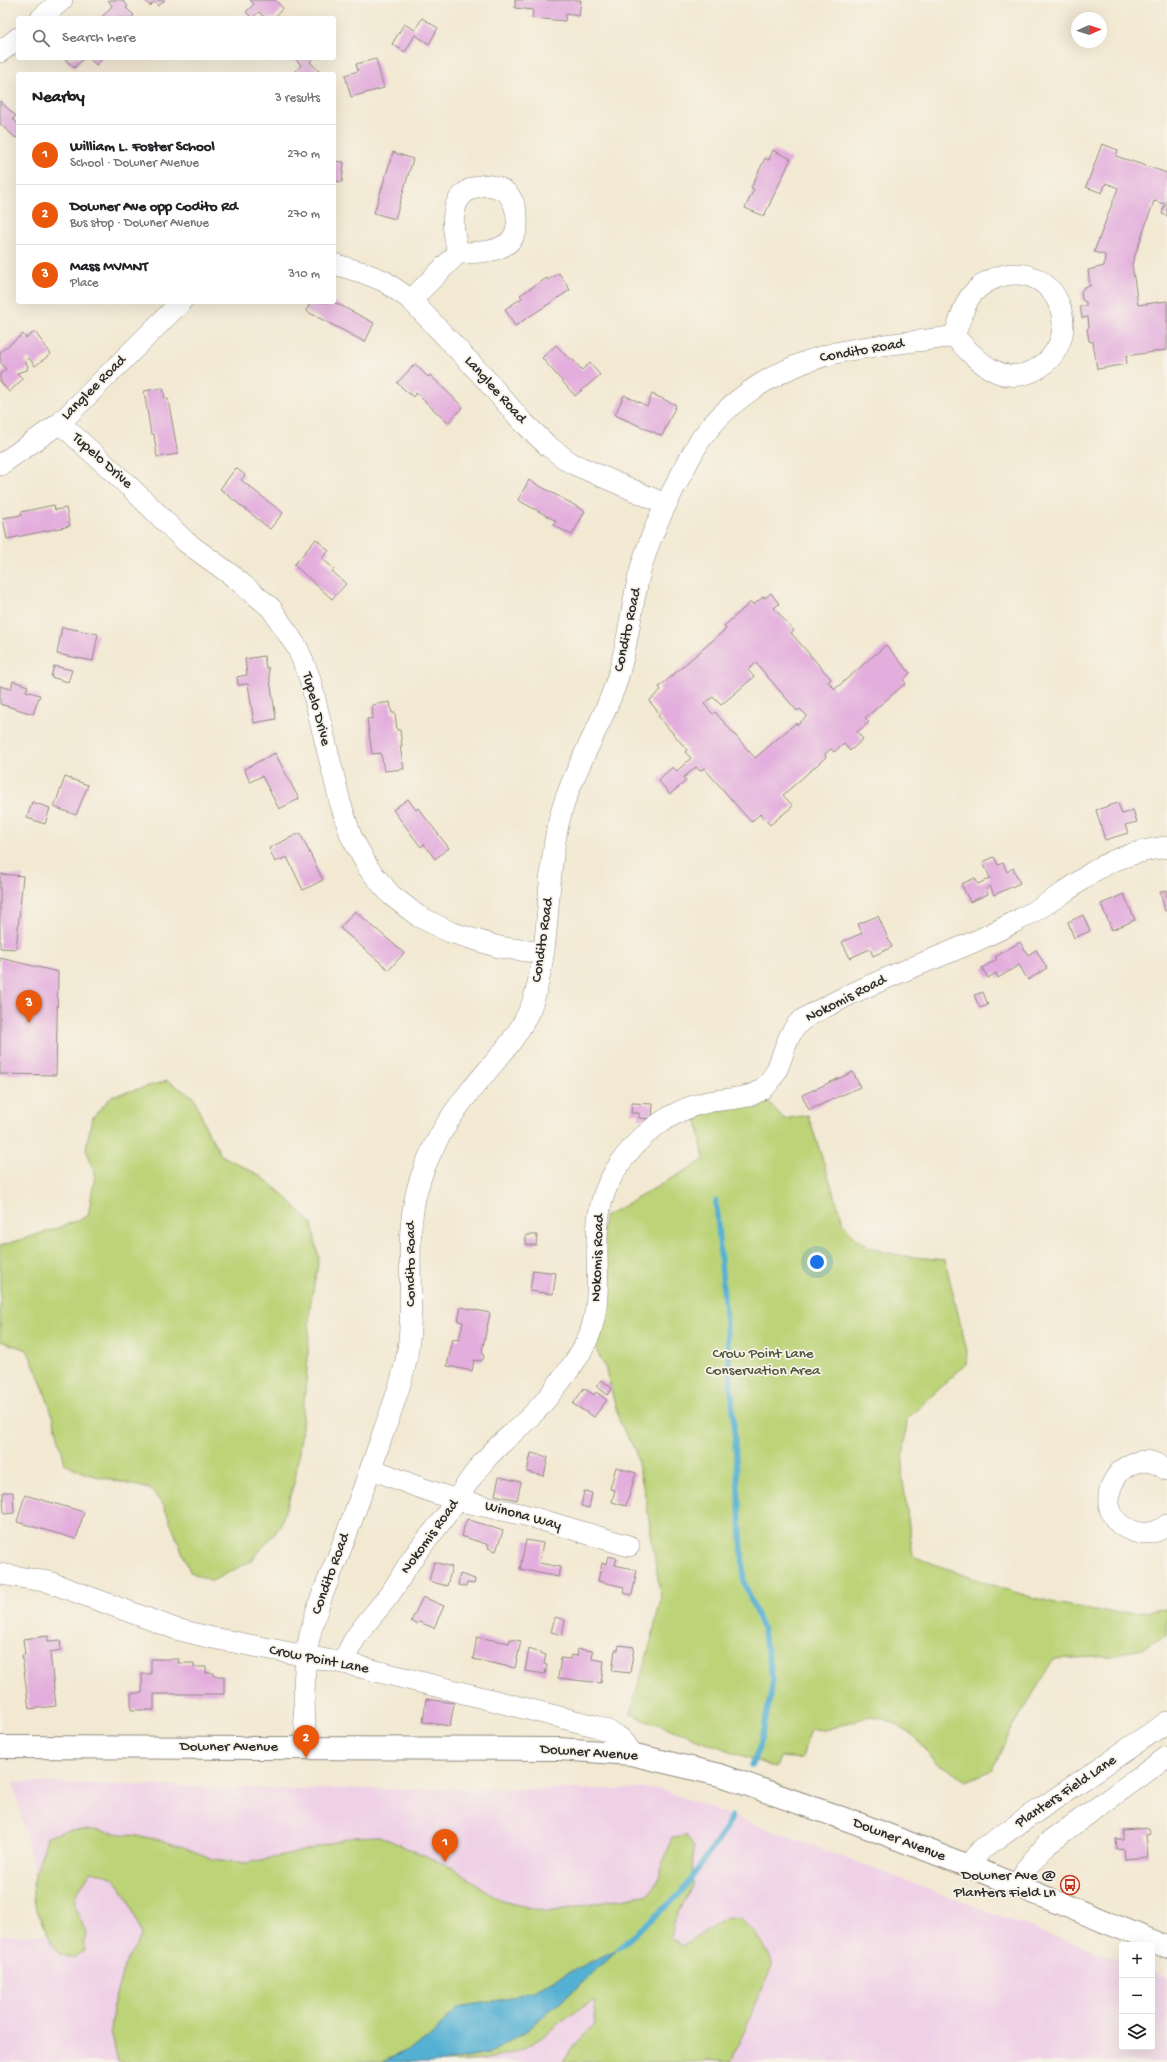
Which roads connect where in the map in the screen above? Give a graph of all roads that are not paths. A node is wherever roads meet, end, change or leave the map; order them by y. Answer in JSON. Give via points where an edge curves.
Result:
{"nodes":[{"id":1,"x":62,"y":0,"type":"edge"},
{"id":2,"x":43,"y":16,"type":"edge"},
{"id":3,"x":16,"y":40,"type":"edge"},
{"id":4,"x":0,"y":52,"type":"edge"},
{"id":5,"x":458,"y":253,"type":"dead end"},
{"id":6,"x":336,"y":265,"type":"edge"},
{"id":7,"x":411,"y":300,"type":"junction"},
{"id":8,"x":178,"y":304,"type":"edge"},
{"id":9,"x":954,"y":336,"type":"junction"},
{"id":10,"x":60,"y":423,"type":"junction"},
{"id":11,"x":0,"y":465,"type":"edge"},
{"id":12,"x":666,"y":504,"type":"junction"},
{"id":13,"x":1167,"y":847,"type":"edge"},
{"id":14,"x":542,"y":953,"type":"junction"},
{"id":15,"x":372,"y":1469,"type":"junction"},
{"id":16,"x":1167,"y":1470,"type":"edge"},
{"id":17,"x":456,"y":1500,"type":"junction"},
{"id":18,"x":1167,"y":1525,"type":"edge"},
{"id":19,"x":629,"y":1546,"type":"dead end"},
{"id":20,"x":0,"y":1574,"type":"edge"},
{"id":21,"x":307,"y":1657,"type":"junction"},
{"id":22,"x":344,"y":1663,"type":"junction"},
{"id":23,"x":1167,"y":1722,"type":"edge"},
{"id":24,"x":0,"y":1747,"type":"edge"},
{"id":25,"x":306,"y":1748,"type":"junction"},
{"id":26,"x":631,"y":1754,"type":"junction"},
{"id":27,"x":1167,"y":1757,"type":"edge"},
{"id":28,"x":970,"y":1867,"type":"junction"},
{"id":29,"x":1018,"y":1886,"type":"junction"},
{"id":30,"x":1167,"y":1947,"type":"edge"}],
"edges":[{"from":1,"to":2,"type":"street"},
{"from":3,"to":4,"type":"street"},
{"from":5,"to":7,"type":"street"},
{"from":6,"to":7,"type":"street","name":"Langlee Road","via":[[384,281]]},
{"from":7,"to":12,"type":"street","name":"Langlee Road","via":[[548,446],[571,463]]},
{"from":8,"to":10,"type":"street","name":"Langlee Road"},
{"from":9,"to":9,"type":"street","via":[[973,292],[991,278],[1016,273],[1035,278],[1053,292],[1063,315],[1063,336],[1054,354],[1043,366],[1028,373],[1006,375],[985,367]]},
{"from":9,"to":12,"type":"street","name":"Condito Road","via":[[847,350],[819,356],[788,369],[747,393],[721,415],[701,438]]},
{"from":10,"to":11,"type":"street","name":"Langlee Road"},
{"from":10,"to":14,"type":"street","name":"Tupelo Drive","via":[[186,542],[271,608],[298,649],[310,679],[340,802],[351,836],[369,869],[391,895],[418,916],[450,932],[499,947]]},
{"from":12,"to":14,"type":"street","name":"Condito Road","via":[[649,538],[638,581],[623,663],[609,704],[566,800],[556,833]]},
{"from":13,"to":17,"type":"street","name":"Nokomis Road","via":[[1135,853],[1107,864],[1061,895],[1004,927],[808,1016],[792,1031],[776,1074],[761,1090],[694,1106],[676,1114],[635,1143],[607,1184],[601,1200],[597,1222],[596,1308],[588,1337],[574,1362],[546,1400],[486,1459]]},
{"from":14,"to":15,"type":"street","name":"Condito Road","via":[[541,973],[532,1006],[519,1031],[469,1092],[437,1137],[420,1180],[410,1218],[410,1326],[406,1363]]},
{"from":15,"to":17,"type":"street","name":"Winona Way"},
{"from":15,"to":21,"type":"street","name":"Condito Road","via":[[320,1600],[312,1626]]},
{"from":16,"to":18,"type":"street","via":[[1157,1464],[1146,1462],[1126,1466],[1110,1485],[1108,1497],[1111,1510],[1126,1528],[1138,1533],[1150,1533]]},
{"from":17,"to":19,"type":"street","name":"Winona Way","via":[[524,1516]]},
{"from":17,"to":22,"type":"street","name":"Nokomis Road","via":[[412,1558],[393,1590],[351,1644]]},
{"from":20,"to":21,"type":"street","name":"Crow Point Lane","via":[[49,1582],[176,1629],[208,1638]]},
{"from":21,"to":22,"type":"street","name":"Crow Point Lane"},
{"from":21,"to":25,"type":"street","name":"Condito Road"},
{"from":22,"to":26,"type":"street","name":"Crow Point Lane","via":[[595,1726],[622,1738],[628,1744]]},
{"from":23,"to":28,"type":"street","name":"Planters Field Lane","via":[[982,1849]]},
{"from":24,"to":25,"type":"street","name":"Downer Avenue"},
{"from":25,"to":26,"type":"street","name":"Downer Avenue","via":[[565,1749]]},
{"from":26,"to":28,"type":"street","name":"Downer Avenue","via":[[720,1775],[859,1824]]},
{"from":27,"to":29,"type":"street","name":"Planters Field Lane","via":[[1048,1843],[1026,1869]]},
{"from":28,"to":29,"type":"street","name":"Downer Avenue"},
{"from":29,"to":30,"type":"street","name":"Downer Avenue"}]}
